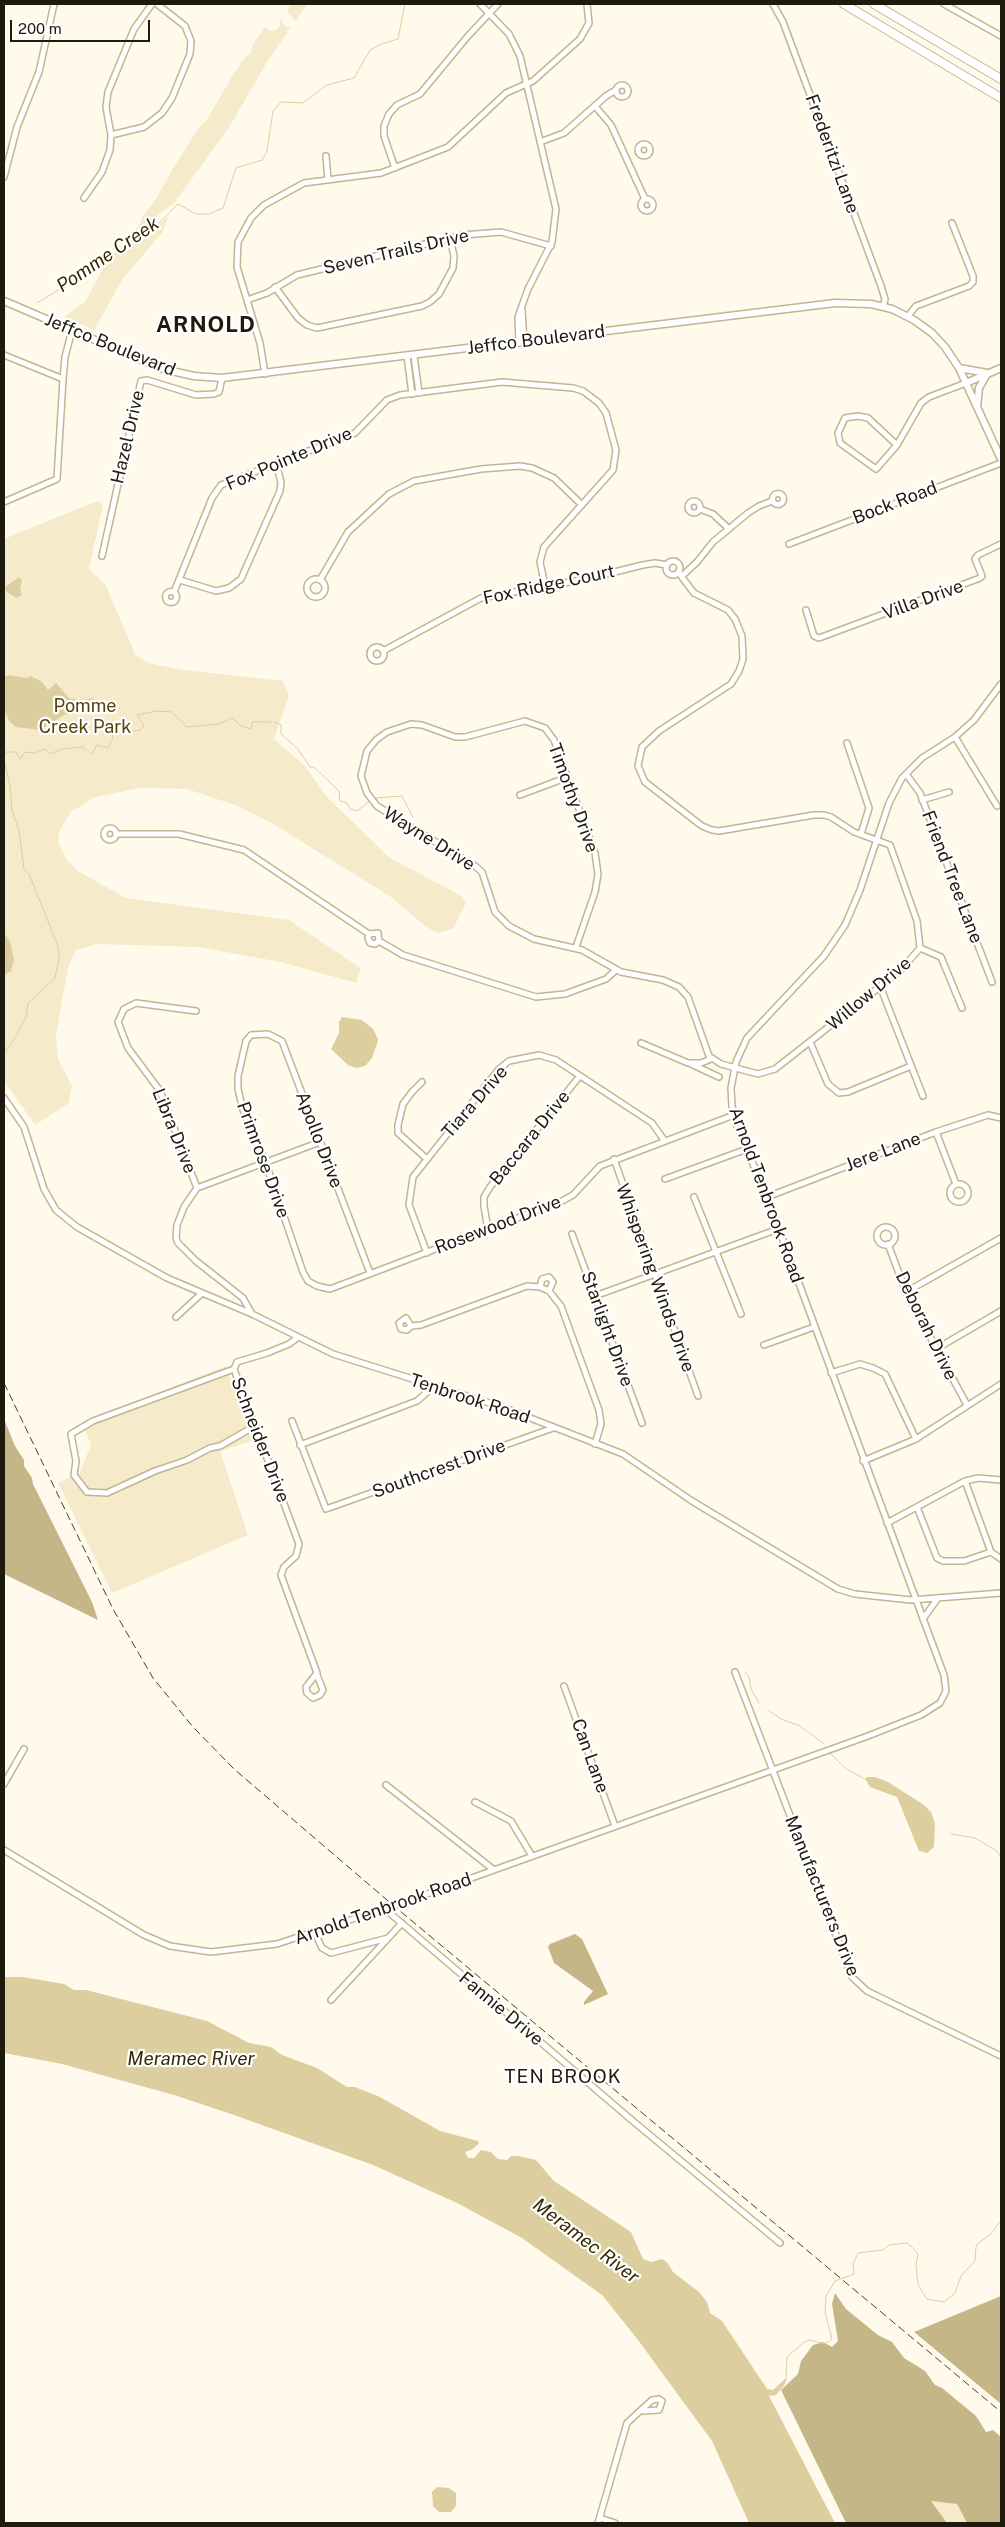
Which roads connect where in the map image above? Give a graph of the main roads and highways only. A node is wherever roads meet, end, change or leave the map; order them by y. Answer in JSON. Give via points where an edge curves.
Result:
{"nodes":[{"id":1,"x":844,"y":4,"type":"edge"},
{"id":2,"x":874,"y":4,"type":"edge"},
{"id":3,"x":1001,"y":80,"type":"edge"},
{"id":4,"x":1001,"y":98,"type":"edge"},
{"id":5,"x":4,"y":301,"type":"edge"},
{"id":6,"x":959,"y":368,"type":"junction"},
{"id":7,"x":1001,"y":368,"type":"edge"},
{"id":8,"x":988,"y":373,"type":"junction"},
{"id":9,"x":966,"y":383,"type":"junction"},
{"id":10,"x":977,"y":408,"type":"junction"},
{"id":11,"x":1001,"y":459,"type":"edge"}],
"edges":[{"from":1,"to":4,"type":"highway"},
{"from":2,"to":3,"type":"highway"},
{"from":5,"to":6,"type":"main road","name":"Jeffco Boulevard","via":[[163,369],[222,378],[858,302],[908,316],[935,336]]},
{"from":6,"to":8,"type":"main road"},
{"from":6,"to":9,"type":"main road","name":"Jeffco Boulevard"},
{"from":7,"to":8,"type":"main road"},
{"from":8,"to":9,"type":"main road"},
{"from":8,"to":10,"type":"main road","via":[[979,388]]},
{"from":9,"to":10,"type":"main road","name":"Jeffco Boulevard"},
{"from":10,"to":11,"type":"main road","name":"Jeffco Boulevard"}]}
